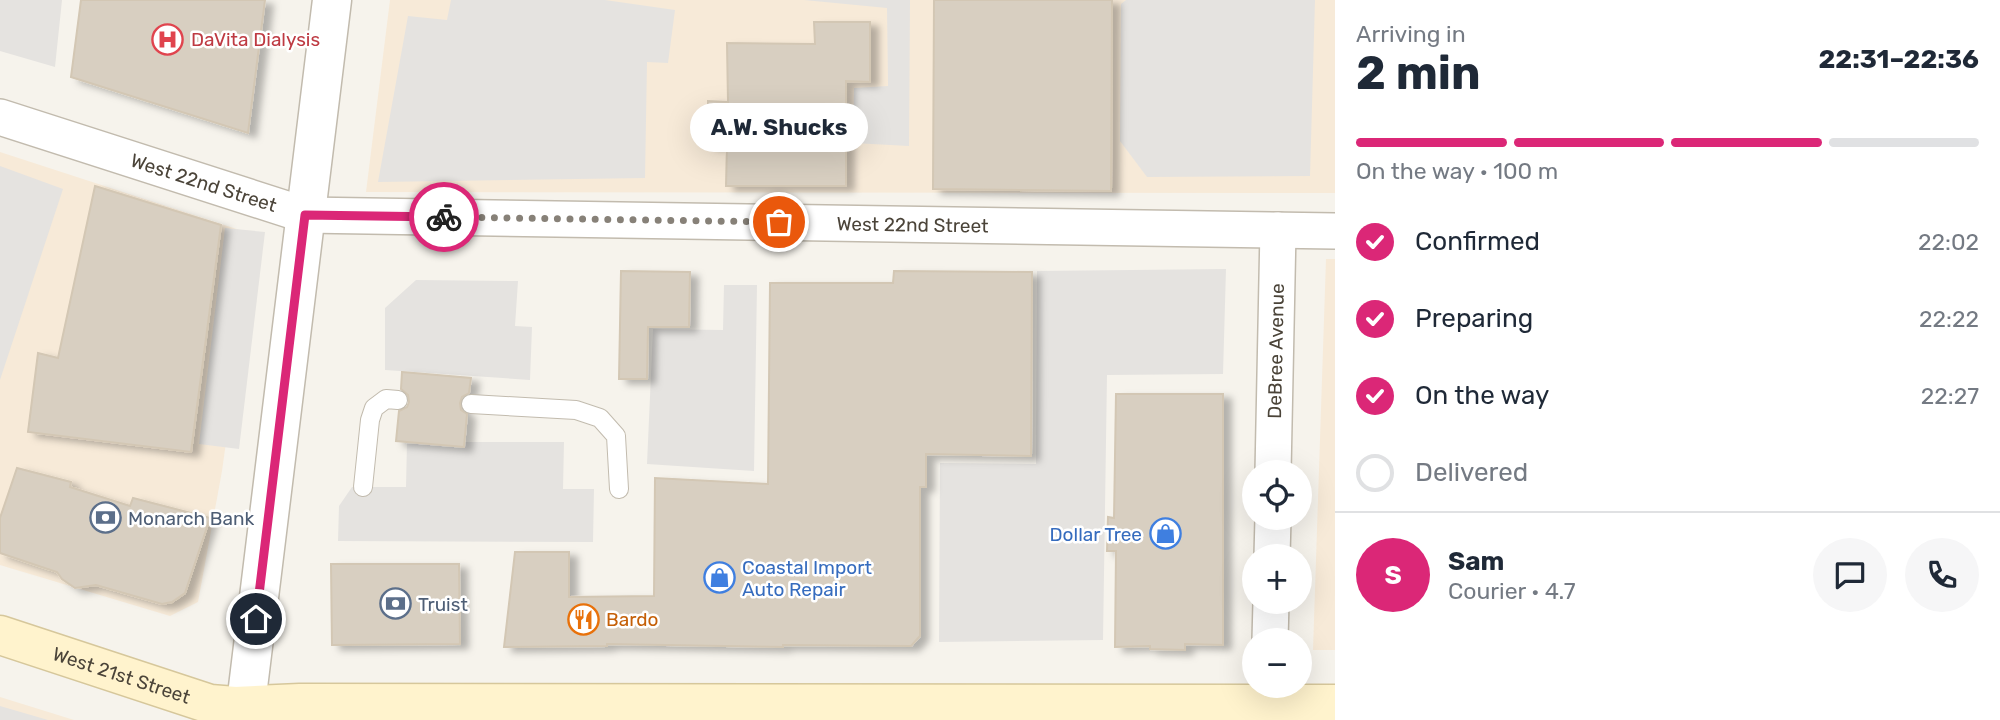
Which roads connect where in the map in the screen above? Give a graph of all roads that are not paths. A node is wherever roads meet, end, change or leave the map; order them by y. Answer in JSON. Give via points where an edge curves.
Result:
{"nodes":[{"id":1,"x":332,"y":0,"type":"edge"},
{"id":2,"x":0,"y":117,"type":"edge"},
{"id":3,"x":305,"y":215,"type":"junction"},
{"id":4,"x":1278,"y":230,"type":"junction"},
{"id":5,"x":1335,"y":231,"type":"edge"},
{"id":6,"x":398,"y":400,"type":"dead end"},
{"id":7,"x":471,"y":404,"type":"dead end"},
{"id":8,"x":1273,"y":460,"type":"edge"},
{"id":9,"x":363,"y":487,"type":"dead end"},
{"id":10,"x":619,"y":489,"type":"dead end"},
{"id":11,"x":0,"y":635,"type":"edge"},
{"id":12,"x":1271,"y":703,"type":"edge"},
{"id":13,"x":1335,"y":704,"type":"edge"},
{"id":14,"x":245,"y":712,"type":"edge"},
{"id":15,"x":459,"y":712,"type":"edge"}],
"edges":[{"from":1,"to":3,"type":"street"},
{"from":2,"to":3,"type":"street","name":"West 22nd Street"},
{"from":3,"to":4,"type":"street","name":"West 22nd Street"},
{"from":3,"to":14,"type":"street"},
{"from":4,"to":5,"type":"street","name":"West 22nd Street"},
{"from":4,"to":8,"type":"street","name":"DeBree Avenue"},
{"from":6,"to":9,"type":"lane","via":[[386,399],[374,408]]},
{"from":7,"to":10,"type":"lane","via":[[576,410],[600,418],[616,436]]},
{"from":11,"to":14,"type":"main road","name":"West 21st Street"},
{"from":12,"to":13,"type":"main road","name":"West 21st Street"},
{"from":12,"to":15,"type":"main road","name":"West 21st Street"},
{"from":14,"to":15,"type":"main road","name":"West 21st Street","via":[[300,702]]}]}
